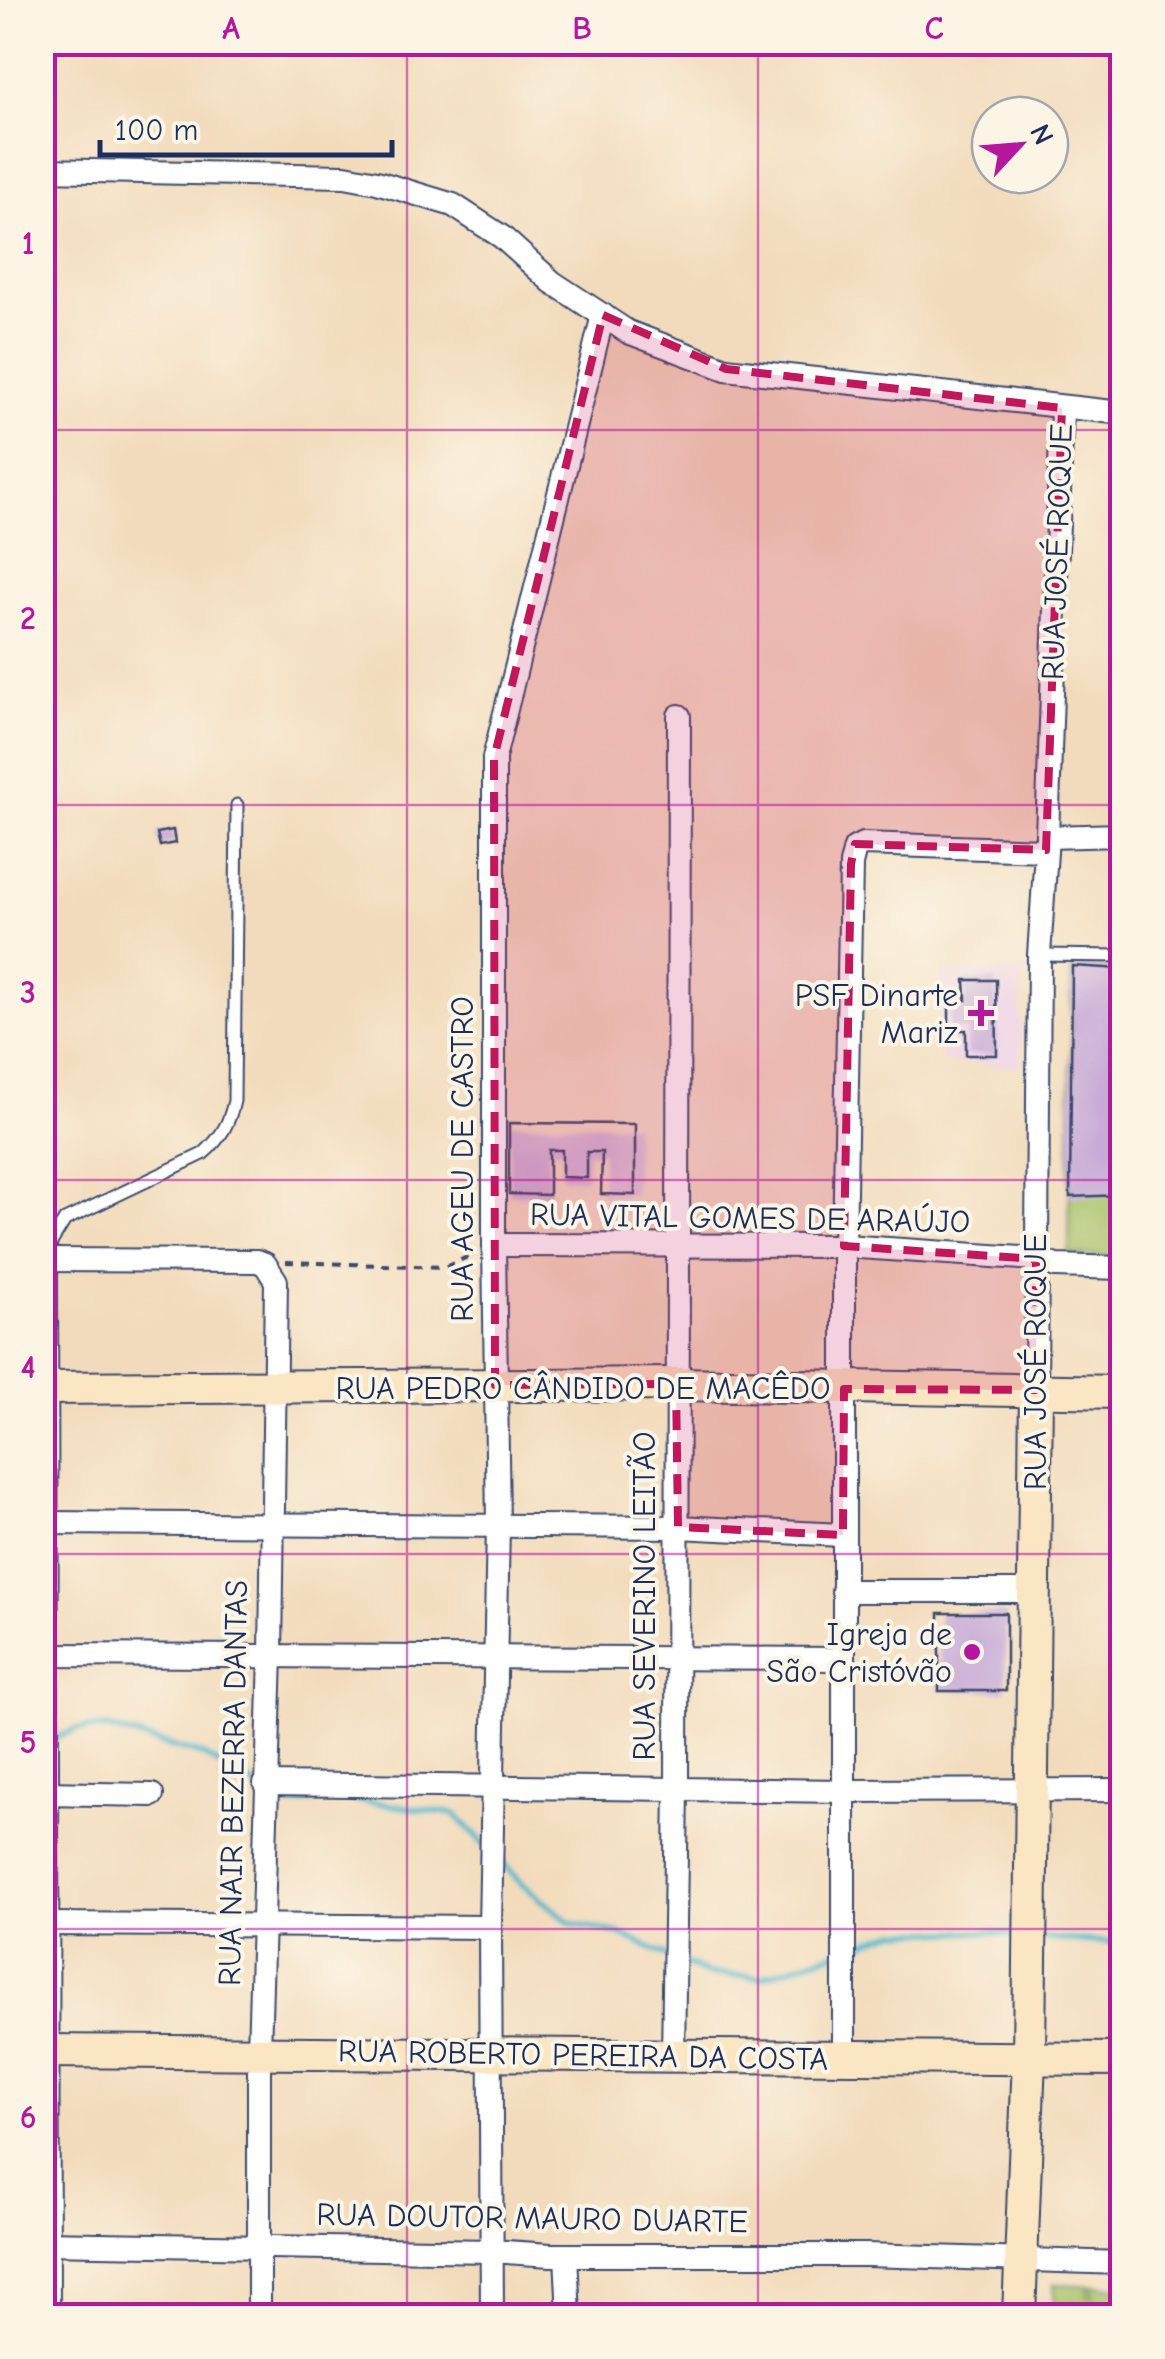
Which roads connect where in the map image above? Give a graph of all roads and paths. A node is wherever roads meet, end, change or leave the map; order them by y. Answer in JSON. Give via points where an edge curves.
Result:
{"nodes":[{"id":1,"x":42,"y":170,"type":"edge"},
{"id":2,"x":603,"y":315,"type":"junction"},
{"id":3,"x":1062,"y":408,"type":"junction"},
{"id":4,"x":1122,"y":413,"type":"edge"},
{"id":5,"x":679,"y":716,"type":"dead end"},
{"id":6,"x":236,"y":804,"type":"dead end"},
{"id":7,"x":1122,"y":834,"type":"edge"},
{"id":8,"x":1046,"y":843,"type":"junction"},
{"id":9,"x":1039,"y":955,"type":"junction"},
{"id":10,"x":1122,"y":956,"type":"edge"},
{"id":11,"x":494,"y":1245,"type":"junction"},
{"id":12,"x":844,"y":1246,"type":"junction"},
{"id":13,"x":677,"y":1247,"type":"junction"},
{"id":14,"x":1036,"y":1259,"type":"junction"},
{"id":15,"x":44,"y":1260,"type":"edge"},
{"id":16,"x":257,"y":1262,"type":"junction"},
{"id":17,"x":1122,"y":1268,"type":"edge"},
{"id":18,"x":495,"y":1384,"type":"junction"},
{"id":19,"x":676,"y":1384,"type":"junction"},
{"id":20,"x":273,"y":1387,"type":"junction"},
{"id":21,"x":44,"y":1388,"type":"edge"},
{"id":22,"x":844,"y":1389,"type":"junction"},
{"id":23,"x":1036,"y":1390,"type":"junction"},
{"id":24,"x":1122,"y":1392,"type":"edge"},
{"id":25,"x":45,"y":1523,"type":"edge"},
{"id":26,"x":271,"y":1524,"type":"junction"},
{"id":27,"x":498,"y":1526,"type":"junction"},
{"id":28,"x":678,"y":1527,"type":"junction"},
{"id":29,"x":843,"y":1535,"type":"junction"},
{"id":30,"x":843,"y":1591,"type":"junction"},
{"id":31,"x":1033,"y":1591,"type":"junction"},
{"id":32,"x":44,"y":1655,"type":"edge"},
{"id":33,"x":271,"y":1655,"type":"junction"},
{"id":34,"x":497,"y":1658,"type":"junction"},
{"id":35,"x":842,"y":1659,"type":"junction"},
{"id":36,"x":677,"y":1660,"type":"junction"},
{"id":37,"x":265,"y":1784,"type":"junction"},
{"id":38,"x":492,"y":1785,"type":"junction"},
{"id":39,"x":677,"y":1788,"type":"junction"},
{"id":40,"x":1030,"y":1790,"type":"junction"},
{"id":41,"x":1122,"y":1790,"type":"edge"},
{"id":42,"x":844,"y":1791,"type":"junction"},
{"id":43,"x":44,"y":1793,"type":"edge"},
{"id":44,"x":152,"y":1795,"type":"dead end"},
{"id":45,"x":47,"y":1924,"type":"junction"},
{"id":46,"x":262,"y":1925,"type":"junction"},
{"id":47,"x":490,"y":1927,"type":"junction"},
{"id":48,"x":259,"y":2050,"type":"junction"},
{"id":49,"x":44,"y":2051,"type":"edge"},
{"id":50,"x":491,"y":2057,"type":"junction"},
{"id":51,"x":673,"y":2057,"type":"junction"},
{"id":52,"x":1028,"y":2057,"type":"junction"},
{"id":53,"x":844,"y":2058,"type":"junction"},
{"id":54,"x":1122,"y":2060,"type":"edge"},
{"id":55,"x":44,"y":2243,"type":"edge"},
{"id":56,"x":260,"y":2246,"type":"junction"},
{"id":57,"x":491,"y":2250,"type":"junction"},
{"id":58,"x":566,"y":2255,"type":"junction"},
{"id":59,"x":1021,"y":2258,"type":"junction"},
{"id":60,"x":1122,"y":2262,"type":"edge"},
{"id":61,"x":48,"y":2316,"type":"edge"},
{"id":62,"x":259,"y":2316,"type":"edge"},
{"id":63,"x":492,"y":2316,"type":"edge"},
{"id":64,"x":569,"y":2316,"type":"edge"},
{"id":65,"x":1019,"y":2316,"type":"edge"}],
"edges":[{"from":1,"to":2,"type":"street","via":[[377,182],[453,205]]},
{"from":2,"to":3,"type":"street","via":[[628,332],[726,369]]},
{"from":2,"to":11,"type":"street","name":"RUA AGEU DE CASTRO","via":[[494,758]]},
{"from":3,"to":4,"type":"street"},
{"from":3,"to":8,"type":"street","name":"RUA JOSÉ ROQUE"},
{"from":5,"to":13,"type":"street","name":"RUA SEVERINO LEITÃO"},
{"from":6,"to":15,"type":"lane","via":[[229,1122],[203,1154],[65,1220]]},
{"from":7,"to":8,"type":"street"},
{"from":8,"to":9,"type":"street","name":"RUA JOSÉ ROQUE"},
{"from":8,"to":12,"type":"street","via":[[855,848]]},
{"from":9,"to":10,"type":"lane"},
{"from":9,"to":14,"type":"street","name":"RUA JOSÉ ROQUE"},
{"from":11,"to":13,"type":"street","name":"RUA VITAL GOMES DE ARAÚJO"},
{"from":11,"to":16,"type":"path","via":[[445,1267]]},
{"from":11,"to":18,"type":"street","name":"RUA AGEU DE CASTRO"},
{"from":12,"to":13,"type":"street","name":"RUA VITAL GOMES DE ARAÚJO"},
{"from":12,"to":14,"type":"street","name":"RUA VITAL GOMES DE ARAÚJO"},
{"from":12,"to":22,"type":"street"},
{"from":13,"to":19,"type":"street","name":"RUA SEVERINO LEITÃO"},
{"from":14,"to":17,"type":"street","name":"RUA VITAL GOMES DE ARAÚJO"},
{"from":14,"to":23,"type":"street","name":"RUA JOSÉ ROQUE"},
{"from":15,"to":16,"type":"street"},
{"from":15,"to":21,"type":"street"},
{"from":16,"to":20,"type":"street","name":"RUA NAIR BEZERRA DANTAS","via":[[272,1273],[278,1294]]},
{"from":18,"to":19,"type":"street","name":"RUA PEDRO CÂNDIDO DE MACÊDO"},
{"from":18,"to":20,"type":"street","name":"RUA PEDRO CÂNDIDO DE MACÊDO"},
{"from":18,"to":27,"type":"street","name":"RUA AGEU DE CASTRO"},
{"from":19,"to":22,"type":"street","name":"RUA PEDRO CÂNDIDO DE MACÊDO"},
{"from":19,"to":28,"type":"street","name":"RUA SEVERINO LEITÃO"},
{"from":20,"to":21,"type":"street","name":"RUA PEDRO CÂNDIDO DE MACÊDO"},
{"from":20,"to":26,"type":"street","name":"RUA NAIR BEZERRA DANTAS"},
{"from":21,"to":25,"type":"street"},
{"from":22,"to":23,"type":"street","name":"RUA PEDRO CÂNDIDO DE MACÊDO"},
{"from":22,"to":29,"type":"street"},
{"from":23,"to":24,"type":"street","name":"RUA PEDRO CÂNDIDO DE MACÊDO"},
{"from":23,"to":31,"type":"street","name":"RUA JOSÉ ROQUE"},
{"from":25,"to":26,"type":"street"},
{"from":25,"to":32,"type":"street"},
{"from":26,"to":27,"type":"street"},
{"from":26,"to":33,"type":"street","name":"RUA NAIR BEZERRA DANTAS"},
{"from":27,"to":28,"type":"street"},
{"from":27,"to":34,"type":"street","name":"RUA AGEU DE CASTRO"},
{"from":28,"to":29,"type":"street"},
{"from":28,"to":36,"type":"street","name":"RUA SEVERINO LEITÃO"},
{"from":29,"to":30,"type":"street"},
{"from":30,"to":31,"type":"street"},
{"from":30,"to":35,"type":"street"},
{"from":31,"to":40,"type":"street","name":"RUA JOSÉ ROQUE"},
{"from":32,"to":33,"type":"street"},
{"from":32,"to":43,"type":"street"},
{"from":33,"to":34,"type":"street"},
{"from":33,"to":37,"type":"street","name":"RUA NAIR BEZERRA DANTAS"},
{"from":34,"to":36,"type":"street"},
{"from":34,"to":38,"type":"street","name":"RUA AGEU DE CASTRO"},
{"from":35,"to":36,"type":"street"},
{"from":35,"to":42,"type":"street"},
{"from":36,"to":39,"type":"street","name":"RUA SEVERINO LEITÃO"},
{"from":37,"to":38,"type":"street"},
{"from":37,"to":46,"type":"street","name":"RUA NAIR BEZERRA DANTAS"},
{"from":38,"to":39,"type":"street"},
{"from":38,"to":47,"type":"street","name":"RUA AGEU DE CASTRO"},
{"from":39,"to":42,"type":"street"},
{"from":39,"to":51,"type":"street","name":"RUA SEVERINO LEITÃO"},
{"from":40,"to":41,"type":"street"},
{"from":40,"to":42,"type":"street"},
{"from":40,"to":52,"type":"street","name":"RUA JOSÉ ROQUE"},
{"from":42,"to":53,"type":"street"},
{"from":43,"to":44,"type":"street"},
{"from":43,"to":45,"type":"street"},
{"from":45,"to":46,"type":"street"},
{"from":45,"to":49,"type":"street"},
{"from":46,"to":47,"type":"street"},
{"from":46,"to":48,"type":"street","name":"RUA NAIR BEZERRA DANTAS"},
{"from":47,"to":50,"type":"street","name":"RUA AGEU DE CASTRO"},
{"from":48,"to":49,"type":"street","name":"RUA ROBERTO PEREIRA DA COSTA"},
{"from":48,"to":50,"type":"street","name":"RUA ROBERTO PEREIRA DA COSTA"},
{"from":48,"to":56,"type":"street","name":"RUA NAIR BEZERRA DANTAS"},
{"from":49,"to":55,"type":"street"},
{"from":50,"to":51,"type":"street","name":"RUA ROBERTO PEREIRA DA COSTA"},
{"from":50,"to":57,"type":"street","name":"RUA AGEU DE CASTRO"},
{"from":51,"to":53,"type":"street","name":"RUA ROBERTO PEREIRA DA COSTA"},
{"from":52,"to":53,"type":"street","name":"RUA ROBERTO PEREIRA DA COSTA"},
{"from":52,"to":54,"type":"street","name":"RUA ROBERTO PEREIRA DA COSTA"},
{"from":52,"to":59,"type":"street","name":"RUA JOSÉ ROQUE"},
{"from":55,"to":56,"type":"street","name":"RUA DOUTOR MAURO DUARTE"},
{"from":55,"to":61,"type":"street"},
{"from":56,"to":57,"type":"street","name":"RUA DOUTOR MAURO DUARTE"},
{"from":56,"to":62,"type":"street","name":"RUA NAIR BEZERRA DANTAS"},
{"from":57,"to":58,"type":"street","name":"RUA DOUTOR MAURO DUARTE"},
{"from":57,"to":63,"type":"street","name":"RUA AGEU DE CASTRO"},
{"from":58,"to":59,"type":"street","name":"RUA DOUTOR MAURO DUARTE"},
{"from":58,"to":64,"type":"street"},
{"from":59,"to":60,"type":"street","name":"RUA DOUTOR MAURO DUARTE"},
{"from":59,"to":65,"type":"street","name":"RUA JOSÉ ROQUE"}]}
